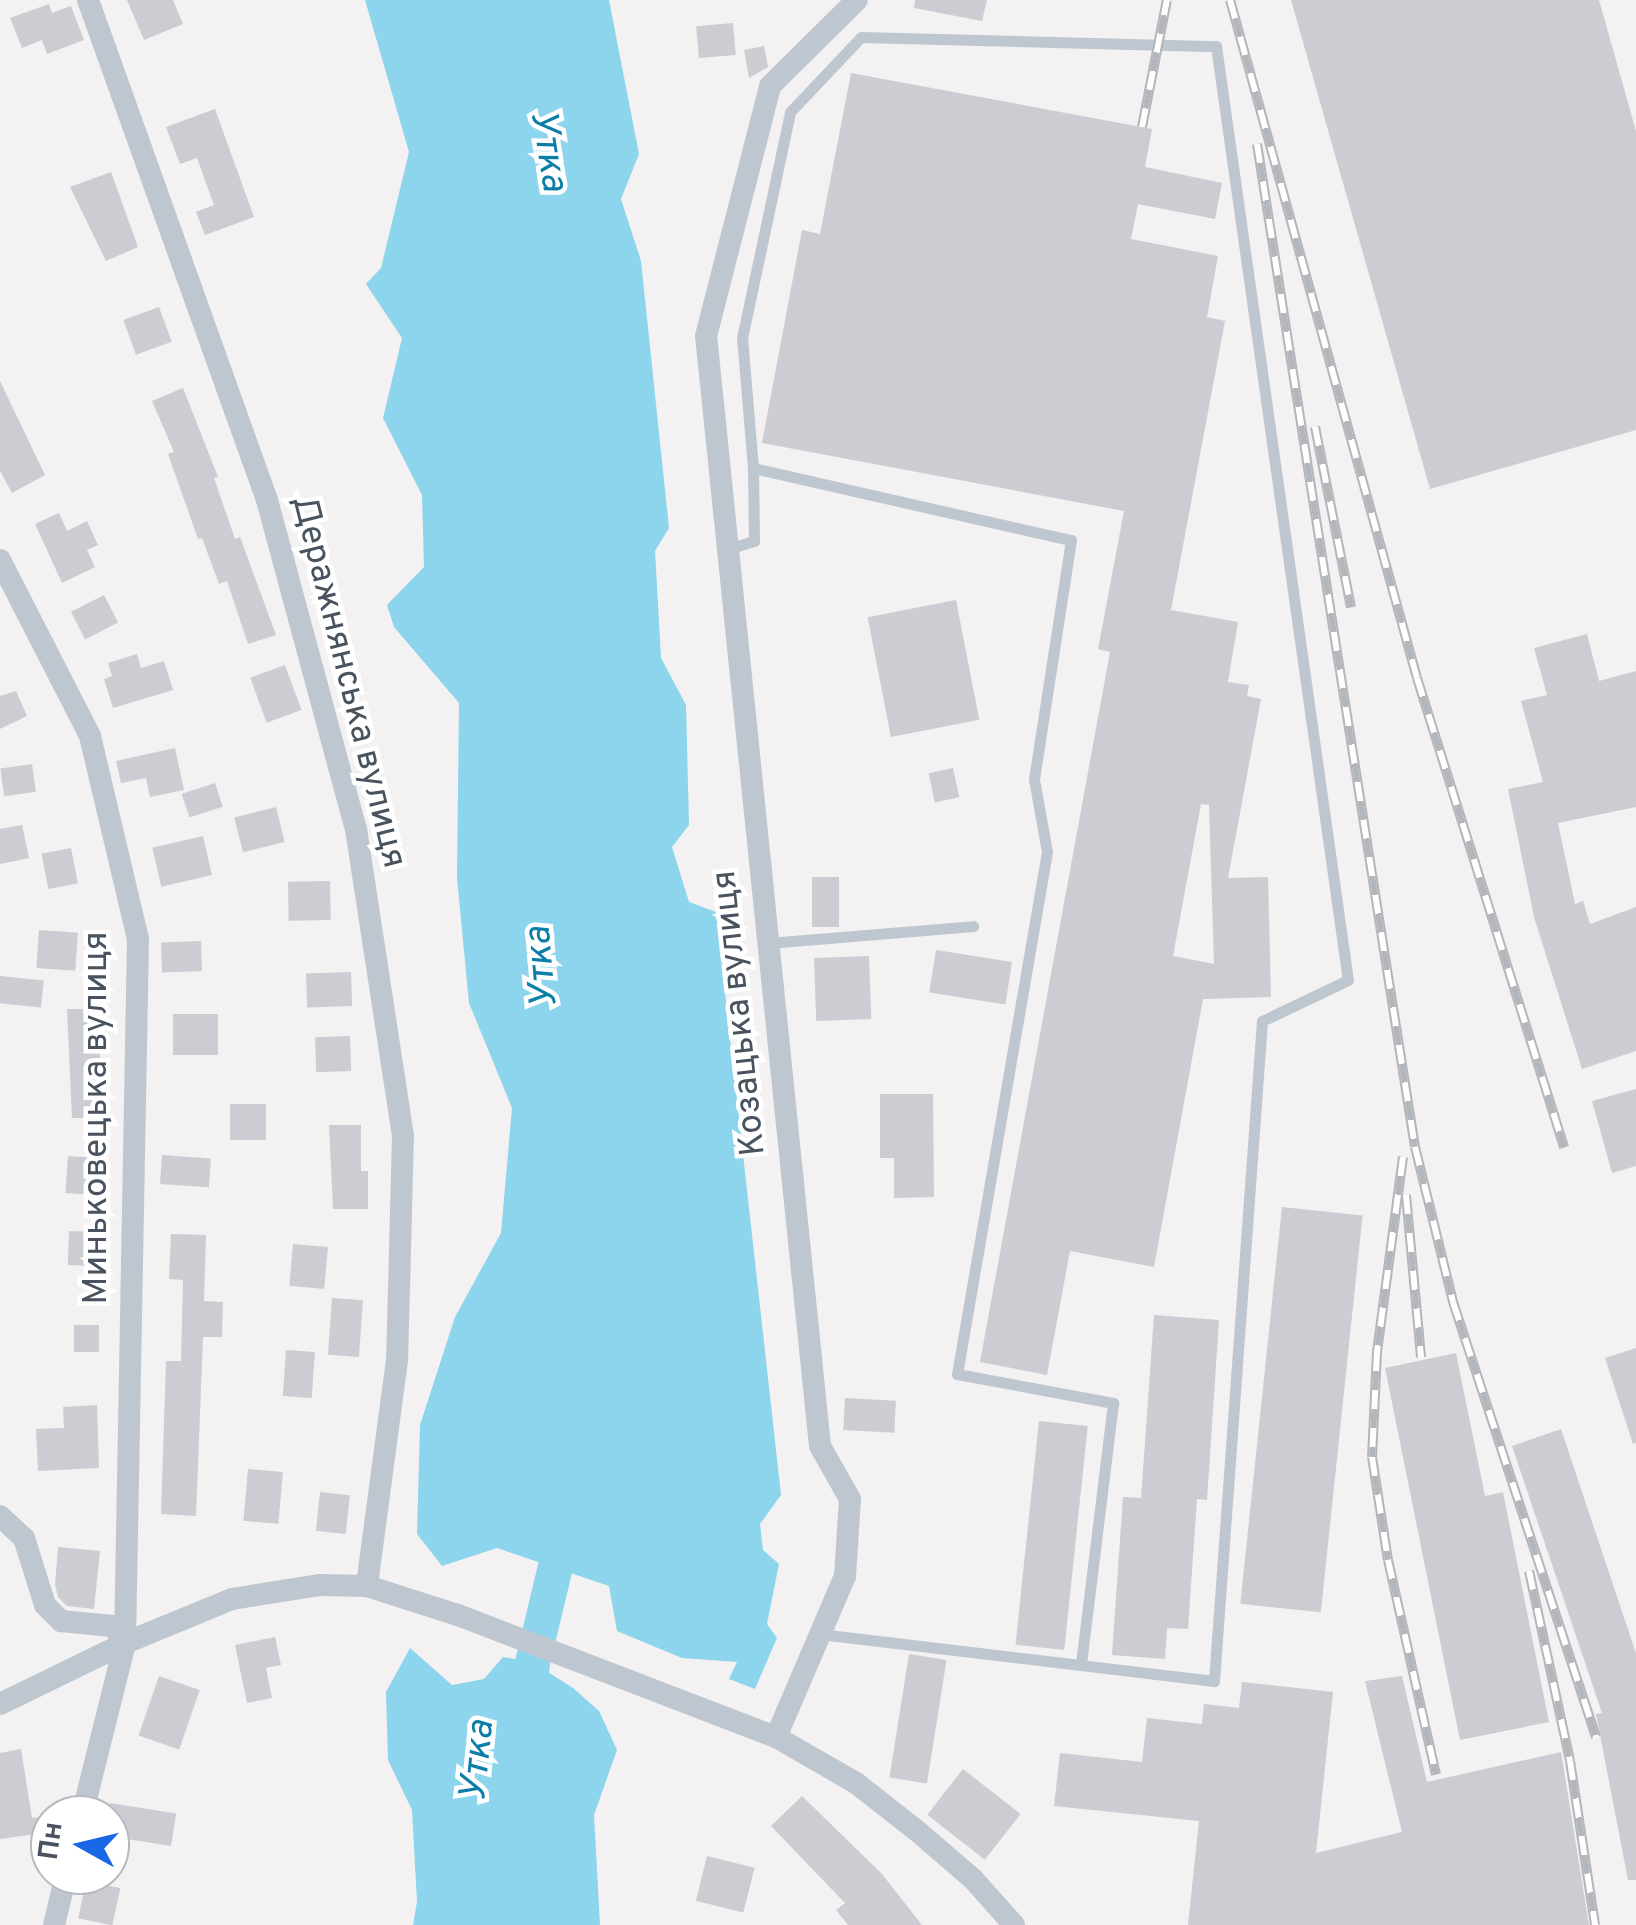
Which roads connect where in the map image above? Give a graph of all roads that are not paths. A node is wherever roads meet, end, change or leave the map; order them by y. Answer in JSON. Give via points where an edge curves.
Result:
{"nodes":[{"id":1,"x":88,"y":0,"type":"edge"},
{"id":2,"x":857,"y":0,"type":"edge"},
{"id":3,"x":754,"y":468,"type":"junction"},
{"id":4,"x":728,"y":549,"type":"junction"},
{"id":5,"x":0,"y":560,"type":"edge"},
{"id":6,"x":973,"y":926,"type":"dead end"},
{"id":7,"x":768,"y":944,"type":"junction"},
{"id":8,"x":0,"y":1516,"type":"edge"},
{"id":9,"x":367,"y":1586,"type":"junction"},
{"id":10,"x":820,"y":1634,"type":"junction"},
{"id":11,"x":125,"y":1643,"type":"junction"},
{"id":12,"x":1081,"y":1665,"type":"junction"},
{"id":13,"x":0,"y":1704,"type":"edge"},
{"id":14,"x":776,"y":1737,"type":"junction"},
{"id":15,"x":87,"y":1795,"type":"edge"},
{"id":16,"x":61,"y":1895,"type":"edge"},
{"id":17,"x":54,"y":1925,"type":"edge"},
{"id":18,"x":1014,"y":1925,"type":"edge"}],
"edges":[{"from":1,"to":9,"type":"street","name":"Деражнянська вулиця","via":[[267,500],[356,828],[403,1135],[397,1360]]},
{"from":2,"to":4,"type":"street","name":"Козацька вулиця","via":[[770,86],[706,336]]},
{"from":3,"to":4,"type":"lane","via":[[754,541]]},
{"from":3,"to":12,"type":"lane","via":[[1071,540],[1034,778],[1047,852],[956,1374],[1113,1404]]},
{"from":3,"to":12,"type":"lane","via":[[742,338],[790,112],[860,37],[1216,46],[1348,980],[1262,1021],[1214,1680]]},
{"from":4,"to":7,"type":"street","name":"Козацька вулиця"},
{"from":5,"to":11,"type":"street","name":"Миньковецька вулиця","via":[[90,736],[138,938]]},
{"from":6,"to":7,"type":"lane"},
{"from":7,"to":10,"type":"street","name":"Козацька вулиця","via":[[820,1446],[850,1498],[844,1576]]},
{"from":8,"to":11,"type":"street","via":[[24,1538],[45,1605],[61,1622],[113,1626]]},
{"from":9,"to":11,"type":"street","via":[[258,1592]]},
{"from":9,"to":14,"type":"street"},
{"from":10,"to":12,"type":"lane"},
{"from":10,"to":14,"type":"street","name":"Козацька вулиця"},
{"from":11,"to":13,"type":"street"},
{"from":11,"to":15,"type":"street","name":"Миньковецька вулиця"},
{"from":14,"to":18,"type":"street","via":[[901,1818]]},
{"from":16,"to":17,"type":"street"}]}
